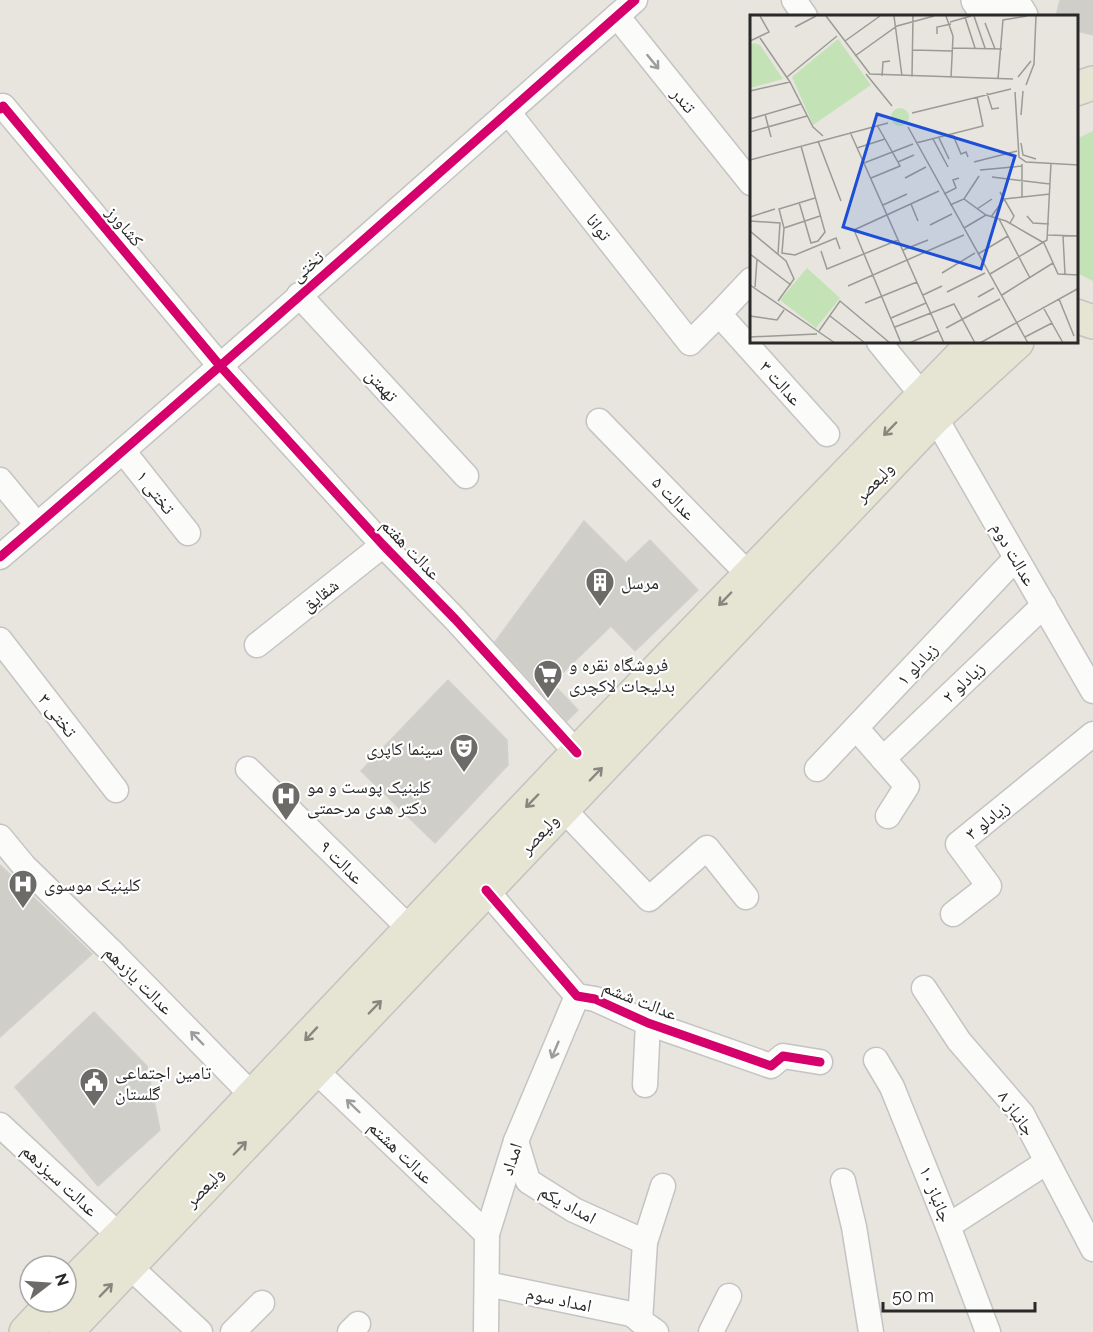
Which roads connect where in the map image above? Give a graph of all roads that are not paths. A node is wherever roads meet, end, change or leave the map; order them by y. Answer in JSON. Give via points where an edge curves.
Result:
{"nodes":[{"id":1,"x":635,"y":0,"type":"edge"},
{"id":2,"x":794,"y":0,"type":"edge"},
{"id":3,"x":978,"y":0,"type":"edge"},
{"id":4,"x":1011,"y":0,"type":"edge"},
{"id":5,"x":804,"y":15,"type":"edge"},
{"id":6,"x":988,"y":15,"type":"edge"},
{"id":7,"x":1020,"y":15,"type":"edge"},
{"id":8,"x":617,"y":16,"type":"junction"},
{"id":9,"x":2,"y":107,"type":"edge"},
{"id":10,"x":508,"y":112,"type":"junction"},
{"id":11,"x":750,"y":182,"type":"edge"},
{"id":12,"x":750,"y":281,"type":"edge"},
{"id":13,"x":299,"y":295,"type":"junction"},
{"id":14,"x":719,"y":314,"type":"junction"},
{"id":15,"x":1078,"y":316,"type":"edge"},
{"id":16,"x":1093,"y":321,"type":"edge"},
{"id":17,"x":881,"y":344,"type":"edge"},
{"id":18,"x":974,"y":344,"type":"edge"},
{"id":19,"x":1014,"y":344,"type":"edge"},
{"id":20,"x":221,"y":367,"type":"junction"},
{"id":21,"x":929,"y":406,"type":"junction"},
{"id":22,"x":599,"y":421,"type":"dead end"},
{"id":23,"x":827,"y":434,"type":"dead end"},
{"id":24,"x":123,"y":451,"type":"junction"},
{"id":25,"x":466,"y":476,"type":"dead end"},
{"id":26,"x":0,"y":480,"type":"edge"},
{"id":27,"x":37,"y":525,"type":"junction"},
{"id":28,"x":188,"y":533,"type":"dead end"},
{"id":29,"x":383,"y":545,"type":"junction"},
{"id":30,"x":0,"y":557,"type":"edge"},
{"id":31,"x":1016,"y":558,"type":"junction"},
{"id":32,"x":749,"y":575,"type":"junction"},
{"id":33,"x":1044,"y":605,"type":"junction"},
{"id":34,"x":0,"y":640,"type":"edge"},
{"id":35,"x":257,"y":645,"type":"dead end"},
{"id":36,"x":1093,"y":691,"type":"edge"},
{"id":37,"x":856,"y":728,"type":"junction"},
{"id":38,"x":1093,"y":734,"type":"edge"},
{"id":39,"x":577,"y":753,"type":"junction"},
{"id":40,"x":883,"y":759,"type":"junction"},
{"id":41,"x":248,"y":769,"type":"dead end"},
{"id":42,"x":817,"y":769,"type":"dead end"},
{"id":43,"x":116,"y":790,"type":"dead end"},
{"id":44,"x":563,"y":809,"type":"junction"},
{"id":45,"x":888,"y":816,"type":"dead end"},
{"id":46,"x":0,"y":837,"type":"edge"},
{"id":47,"x":486,"y":890,"type":"junction"},
{"id":48,"x":746,"y":897,"type":"dead end"},
{"id":49,"x":953,"y":914,"type":"dead end"},
{"id":50,"x":410,"y":929,"type":"junction"},
{"id":51,"x":924,"y":988,"type":"dead end"},
{"id":52,"x":577,"y":996,"type":"junction"},
{"id":53,"x":648,"y":1023,"type":"junction"},
{"id":54,"x":876,"y":1060,"type":"dead end"},
{"id":55,"x":820,"y":1062,"type":"dead end"},
{"id":56,"x":315,"y":1070,"type":"junction"},
{"id":57,"x":645,"y":1084,"type":"dead end"},
{"id":58,"x":252,"y":1095,"type":"junction"},
{"id":59,"x":0,"y":1125,"type":"edge"},
{"id":60,"x":516,"y":1141,"type":"junction"},
{"id":61,"x":1047,"y":1162,"type":"junction"},
{"id":62,"x":843,"y":1181,"type":"dead end"},
{"id":63,"x":663,"y":1186,"type":"dead end"},
{"id":64,"x":948,"y":1226,"type":"junction"},
{"id":65,"x":487,"y":1234,"type":"junction"},
{"id":66,"x":645,"y":1242,"type":"junction"},
{"id":67,"x":1093,"y":1250,"type":"edge"},
{"id":68,"x":124,"y":1251,"type":"junction"},
{"id":69,"x":78,"y":1282,"type":"edge"},
{"id":70,"x":487,"y":1284,"type":"junction"},
{"id":71,"x":729,"y":1296,"type":"dead end"},
{"id":72,"x":262,"y":1303,"type":"dead end"},
{"id":73,"x":43,"y":1314,"type":"edge"},
{"id":74,"x":642,"y":1322,"type":"edge"},
{"id":75,"x":26,"y":1332,"type":"edge"},
{"id":76,"x":66,"y":1332,"type":"edge"},
{"id":77,"x":200,"y":1332,"type":"edge"},
{"id":78,"x":233,"y":1332,"type":"edge"},
{"id":79,"x":486,"y":1332,"type":"edge"},
{"id":80,"x":711,"y":1332,"type":"edge"},
{"id":81,"x":871,"y":1332,"type":"edge"},
{"id":82,"x":988,"y":1332,"type":"edge"}],
"edges":[{"from":1,"to":8,"type":"street","name":"تختی"},
{"from":2,"to":5,"type":"street"},
{"from":3,"to":6,"type":"main road"},
{"from":4,"to":7,"type":"main road"},
{"from":8,"to":10,"type":"street","name":"تختی"},
{"from":8,"to":11,"type":"street","name":"تندر","one_way":true},
{"from":9,"to":20,"type":"street","name":"کشاورز"},
{"from":10,"to":13,"type":"street","name":"تختی"},
{"from":10,"to":14,"type":"street","name":"توانا","via":[[690,343]]},
{"from":12,"to":14,"type":"street"},
{"from":13,"to":20,"type":"street","name":"تختی"},
{"from":13,"to":25,"type":"street","name":"تهمتن"},
{"from":14,"to":23,"type":"street","name":"عدالت ۳"},
{"from":15,"to":16,"type":"main road"},
{"from":17,"to":21,"type":"street","name":"عدالت دوم"},
{"from":18,"to":21,"type":"main road","name":"ولیعصر"},
{"from":19,"to":21,"type":"main road","name":"ولیعصر"},
{"from":20,"to":24,"type":"street","name":"تختی"},
{"from":20,"to":29,"type":"street","name":"عدالت هفتم"},
{"from":21,"to":31,"type":"street","name":"عدالت دوم"},
{"from":21,"to":32,"type":"main road","name":"ولیعصر","one_way":true},
{"from":44,"to":21,"type":"main road","name":"ولیعصر","one_way":true},
{"from":22,"to":32,"type":"street","name":"عدالت ۵"},
{"from":24,"to":27,"type":"street","name":"تختی"},
{"from":24,"to":28,"type":"street","name":"۱ تختی"},
{"from":26,"to":27,"type":"street"},
{"from":27,"to":30,"type":"street","name":"تختی"},
{"from":29,"to":35,"type":"street","name":"شقایق"},
{"from":29,"to":39,"type":"street","name":"عدالت هفتم"},
{"from":31,"to":33,"type":"street","name":"عدالت دوم"},
{"from":31,"to":37,"type":"street","name":"زیادلو ۱"},
{"from":32,"to":39,"type":"main road","name":"ولیعصر","one_way":true},
{"from":33,"to":36,"type":"street","name":"عدالت دوم"},
{"from":33,"to":40,"type":"street","name":"زیادلو ۲"},
{"from":34,"to":43,"type":"street","name":"تختی ۳"},
{"from":37,"to":40,"type":"street"},
{"from":37,"to":42,"type":"street","name":"زیادلو ۱"},
{"from":38,"to":49,"type":"street","name":"زیادلو ۳","via":[[958,844],[989,886]]},
{"from":39,"to":50,"type":"main road","name":"ولیعصر","one_way":true},
{"from":40,"to":45,"type":"street","via":[[907,786]]},
{"from":41,"to":50,"type":"street","name":"عدالت ۹"},
{"from":44,"to":47,"type":"main road","name":"ولیعصر"},
{"from":44,"to":48,"type":"street","via":[[649,899],[707,848]]},
{"from":58,"to":46,"type":"street","name":"عدالت یازدهم","one_way":true,"via":[[24,866]]},
{"from":47,"to":52,"type":"street","name":"عدالت ششم"},
{"from":56,"to":47,"type":"main road","name":"ولیعصر","one_way":true},
{"from":50,"to":58,"type":"main road","name":"ولیعصر","one_way":true},
{"from":51,"to":61,"type":"street","name":"جانباز ۸","via":[[959,1041],[1022,1114]]},
{"from":52,"to":53,"type":"street","name":"عدالت ششم","via":[[595,999]]},
{"from":52,"to":60,"type":"street","name":"امداد","one_way":true},
{"from":53,"to":55,"type":"street","name":"عدالت ششم","via":[[771,1066],[783,1056]]},
{"from":53,"to":57,"type":"street"},
{"from":54,"to":64,"type":"street","name":"۱۰ جانباز","via":[[892,1087]]},
{"from":65,"to":56,"type":"street","name":"عدالت هشتم","one_way":true},
{"from":68,"to":56,"type":"main road","name":"ولیعصر","one_way":true},
{"from":58,"to":68,"type":"main road","name":"ولیعصر"},
{"from":59,"to":68,"type":"street","name":"عدالت سیزدهم"},
{"from":60,"to":65,"type":"street","name":"امداد"},
{"from":60,"to":66,"type":"street","name":"امداد یکم","via":[[528,1181],[574,1210]]},
{"from":61,"to":64,"type":"street"},
{"from":61,"to":67,"type":"street","name":"جانباز ۸"},
{"from":62,"to":81,"type":"street"},
{"from":63,"to":66,"type":"street"},
{"from":64,"to":82,"type":"street","name":"۱۰ جانباز"},
{"from":65,"to":70,"type":"street","name":"امداد"},
{"from":66,"to":74,"type":"street"},
{"from":68,"to":69,"type":"main road","name":"ولیعصر"},
{"from":76,"to":68,"type":"main road","name":"ولیعصر","one_way":true},
{"from":68,"to":77,"type":"street","name":"عدالت سیزدهم"},
{"from":70,"to":74,"type":"street","name":"امداد سوم"},
{"from":70,"to":79,"type":"street","name":"امداد"},
{"from":71,"to":80,"type":"street"},
{"from":72,"to":78,"type":"street"},
{"from":73,"to":75,"type":"main road"}]}
